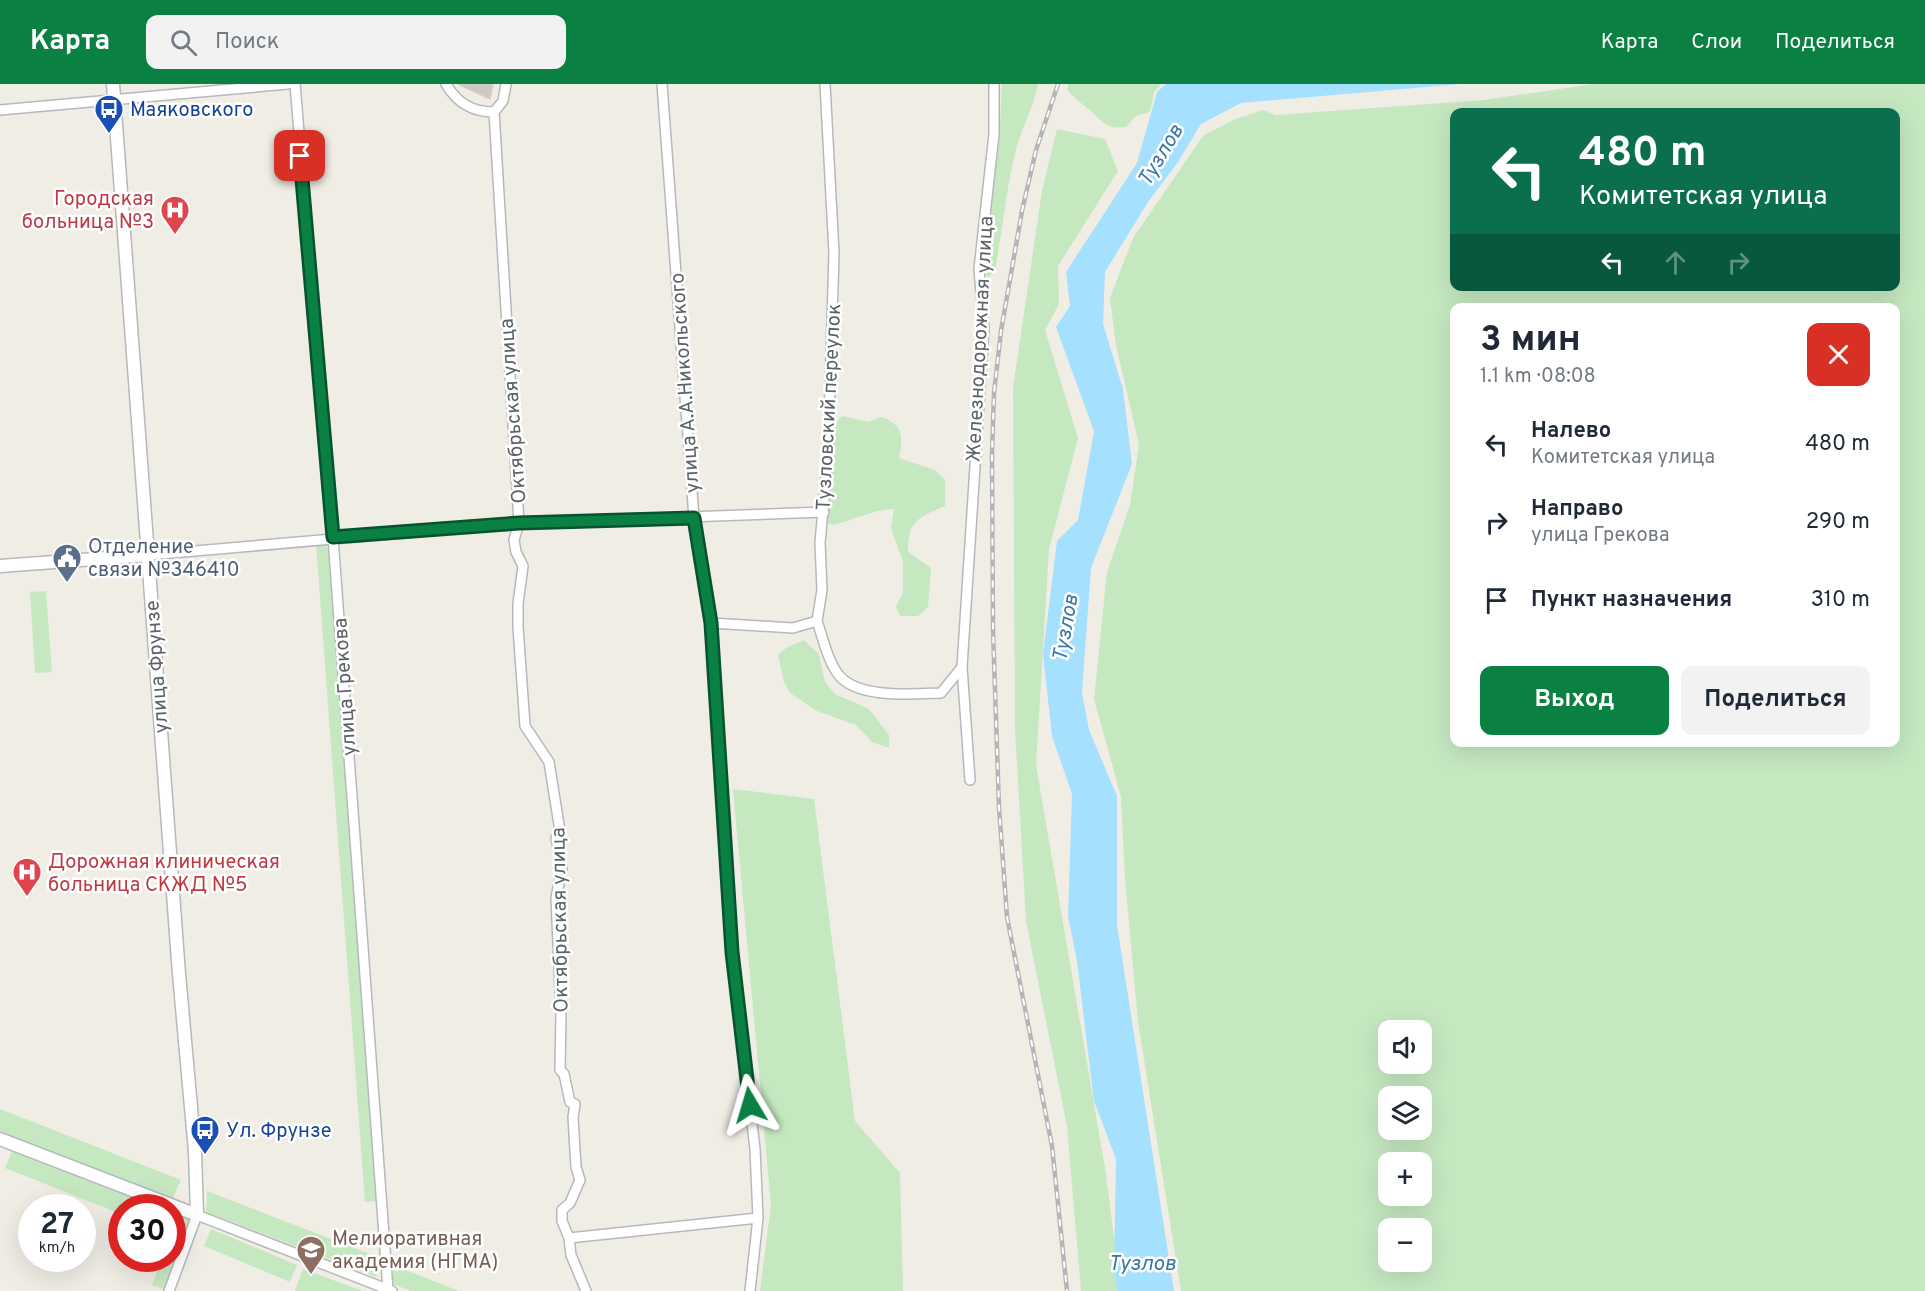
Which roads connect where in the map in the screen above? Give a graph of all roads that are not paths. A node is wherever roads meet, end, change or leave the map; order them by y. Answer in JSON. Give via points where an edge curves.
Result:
{"nodes":[{"id":1,"x":113,"y":84,"type":"edge"},
{"id":2,"x":288,"y":84,"type":"edge"},
{"id":3,"x":294,"y":84,"type":"edge"},
{"id":4,"x":446,"y":84,"type":"edge"},
{"id":5,"x":506,"y":84,"type":"edge"},
{"id":6,"x":662,"y":84,"type":"edge"},
{"id":7,"x":825,"y":84,"type":"edge"},
{"id":8,"x":994,"y":84,"type":"edge"},
{"id":9,"x":114,"y":99,"type":"junction"},
{"id":10,"x":0,"y":110,"type":"edge"},
{"id":11,"x":494,"y":112,"type":"junction"},
{"id":12,"x":824,"y":512,"type":"junction"},
{"id":13,"x":694,"y":518,"type":"junction"},
{"id":14,"x":519,"y":523,"type":"junction"},
{"id":15,"x":333,"y":537,"type":"junction"},
{"id":16,"x":148,"y":555,"type":"junction"},
{"id":17,"x":0,"y":566,"type":"edge"},
{"id":18,"x":817,"y":621,"type":"junction"},
{"id":19,"x":711,"y":623,"type":"junction"},
{"id":20,"x":962,"y":667,"type":"junction"},
{"id":21,"x":970,"y":780,"type":"dead end"},
{"id":22,"x":0,"y":1139,"type":"edge"},
{"id":23,"x":197,"y":1215,"type":"junction"},
{"id":24,"x":758,"y":1218,"type":"junction"},
{"id":25,"x":569,"y":1238,"type":"junction"},
{"id":26,"x":390,"y":1290,"type":"edge"},
{"id":27,"x":169,"y":1291,"type":"edge"},
{"id":28,"x":586,"y":1291,"type":"edge"},
{"id":29,"x":750,"y":1291,"type":"edge"}],
"edges":[{"from":1,"to":9,"type":"street","name":"улица Фрунзе"},
{"from":2,"to":9,"type":"street"},
{"from":3,"to":15,"type":"street","name":"улица Грекова"},
{"from":4,"to":11,"type":"street","via":[[468,108]]},
{"from":5,"to":11,"type":"street","via":[[503,101]]},
{"from":6,"to":13,"type":"street","name":"улица А.А.Никольского"},
{"from":7,"to":12,"type":"street","name":"Тузловский переулок","via":[[834,253]]},
{"from":8,"to":20,"type":"street","name":"Железнодорожная улица","via":[[994,134],[980,269],[984,328]]},
{"from":9,"to":10,"type":"street"},
{"from":9,"to":16,"type":"street","name":"улица Фрунзе"},
{"from":11,"to":14,"type":"street","name":"Октябрьская улица"},
{"from":12,"to":13,"type":"street"},
{"from":12,"to":18,"type":"street","name":"Тузловский переулок","via":[[820,543],[822,590]]},
{"from":13,"to":14,"type":"street"},
{"from":13,"to":19,"type":"street","name":"улица А.А.Никольского"},
{"from":14,"to":15,"type":"street"},
{"from":14,"to":25,"type":"street","name":"Октябрьская улица","via":[[514,540],[523,566],[518,627],[525,726],[549,762],[560,831],[556,838],[562,868],[556,898],[560,1070],[570,1102],[575,1104],[573,1127],[579,1180],[570,1203],[562,1210]]},
{"from":15,"to":16,"type":"street"},
{"from":15,"to":26,"type":"street","name":"улица Грекова"},
{"from":16,"to":17,"type":"street"},
{"from":16,"to":23,"type":"street","name":"улица Фрунзе"},
{"from":18,"to":19,"type":"street","via":[[793,628]]},
{"from":18,"to":20,"type":"street","via":[[837,673],[857,689],[941,693]]},
{"from":19,"to":24,"type":"street","name":"улица А.А.Никольского","via":[[732,952],[755,1149]]},
{"from":20,"to":21,"type":"street","name":"Железнодорожная улица"},
{"from":22,"to":23,"type":"street"},
{"from":23,"to":26,"type":"street"},
{"from":23,"to":27,"type":"street"},
{"from":24,"to":25,"type":"street"},
{"from":24,"to":29,"type":"street","name":"улица А.А.Никольского"},
{"from":25,"to":28,"type":"street","name":"Октябрьская улица","via":[[571,1255]]}]}
